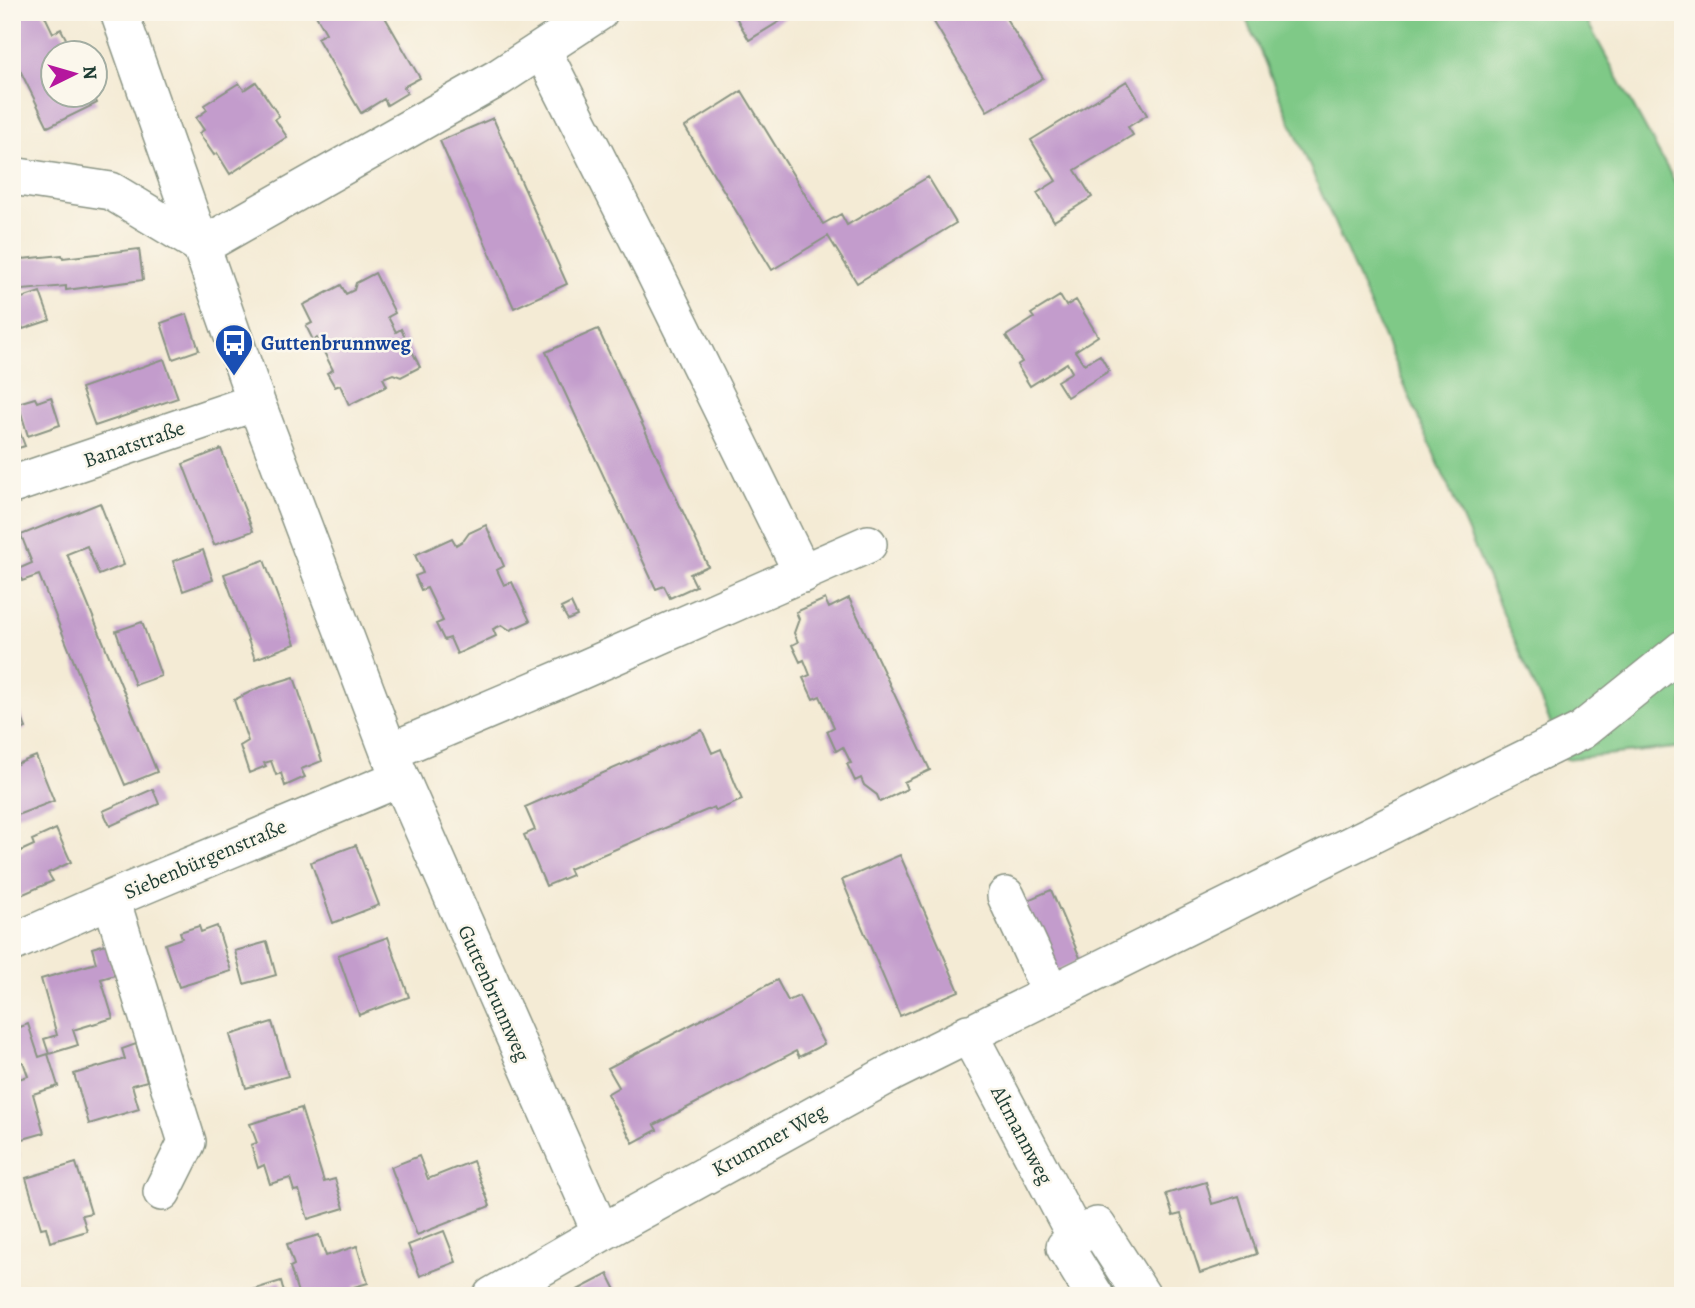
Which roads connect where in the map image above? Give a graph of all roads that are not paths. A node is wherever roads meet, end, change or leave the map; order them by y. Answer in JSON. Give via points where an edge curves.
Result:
{"nodes":[{"id":1,"x":124,"y":15,"type":"edge"},
{"id":2,"x":567,"y":27,"type":"edge"},
{"id":3,"x":12,"y":176,"type":"edge"},
{"id":4,"x":202,"y":246,"type":"junction"},
{"id":5,"x":256,"y":402,"type":"junction"},
{"id":6,"x":12,"y":485,"type":"edge"},
{"id":7,"x":868,"y":544,"type":"dead end"},
{"id":8,"x":803,"y":574,"type":"junction"},
{"id":9,"x":1683,"y":649,"type":"edge"},
{"id":10,"x":394,"y":765,"type":"junction"},
{"id":11,"x":1006,"y":896,"type":"dead end"},
{"id":12,"x":111,"y":899,"type":"junction"},
{"id":13,"x":12,"y":943,"type":"edge"},
{"id":14,"x":1051,"y":993,"type":"junction"},
{"id":15,"x":968,"y":1033,"type":"junction"},
{"id":16,"x":162,"y":1192,"type":"dead end"},
{"id":17,"x":601,"y":1233,"type":"junction"},
{"id":18,"x":1076,"y":1237,"type":"junction"},
{"id":19,"x":492,"y":1296,"type":"edge"},
{"id":20,"x":1095,"y":1296,"type":"edge"},
{"id":21,"x":1142,"y":1296,"type":"edge"}],
"edges":[{"from":1,"to":4,"type":"street","name":"Guttenbrunnweg"},
{"from":2,"to":4,"type":"street","via":[[498,78]]},
{"from":2,"to":8,"type":"street","via":[[655,273]]},
{"from":3,"to":4,"type":"street","via":[[111,191]]},
{"from":4,"to":5,"type":"street","name":"Guttenbrunnweg"},
{"from":5,"to":6,"type":"street","name":"Banatstraße"},
{"from":5,"to":10,"type":"street","name":"Guttenbrunnweg"},
{"from":7,"to":8,"type":"street"},
{"from":8,"to":10,"type":"street"},
{"from":9,"to":14,"type":"street","name":"Krummer Weg","via":[[1581,731]]},
{"from":10,"to":12,"type":"street","name":"Siebenbürgenstraße"},
{"from":10,"to":17,"type":"street","name":"Guttenbrunnweg"},
{"from":11,"to":14,"type":"street"},
{"from":12,"to":13,"type":"street","name":"Siebenbürgenstraße"},
{"from":12,"to":16,"type":"street","via":[[187,1142]]},
{"from":14,"to":15,"type":"street","name":"Krummer Weg"},
{"from":15,"to":17,"type":"street","name":"Krummer Weg"},
{"from":15,"to":18,"type":"street","name":"Altmannweg"},
{"from":17,"to":19,"type":"street","name":"Krummer Weg"},
{"from":18,"to":20,"type":"street","name":"Altmannweg","via":[[1065,1247]]},
{"from":18,"to":21,"type":"street","via":[[1097,1226]]}]}
